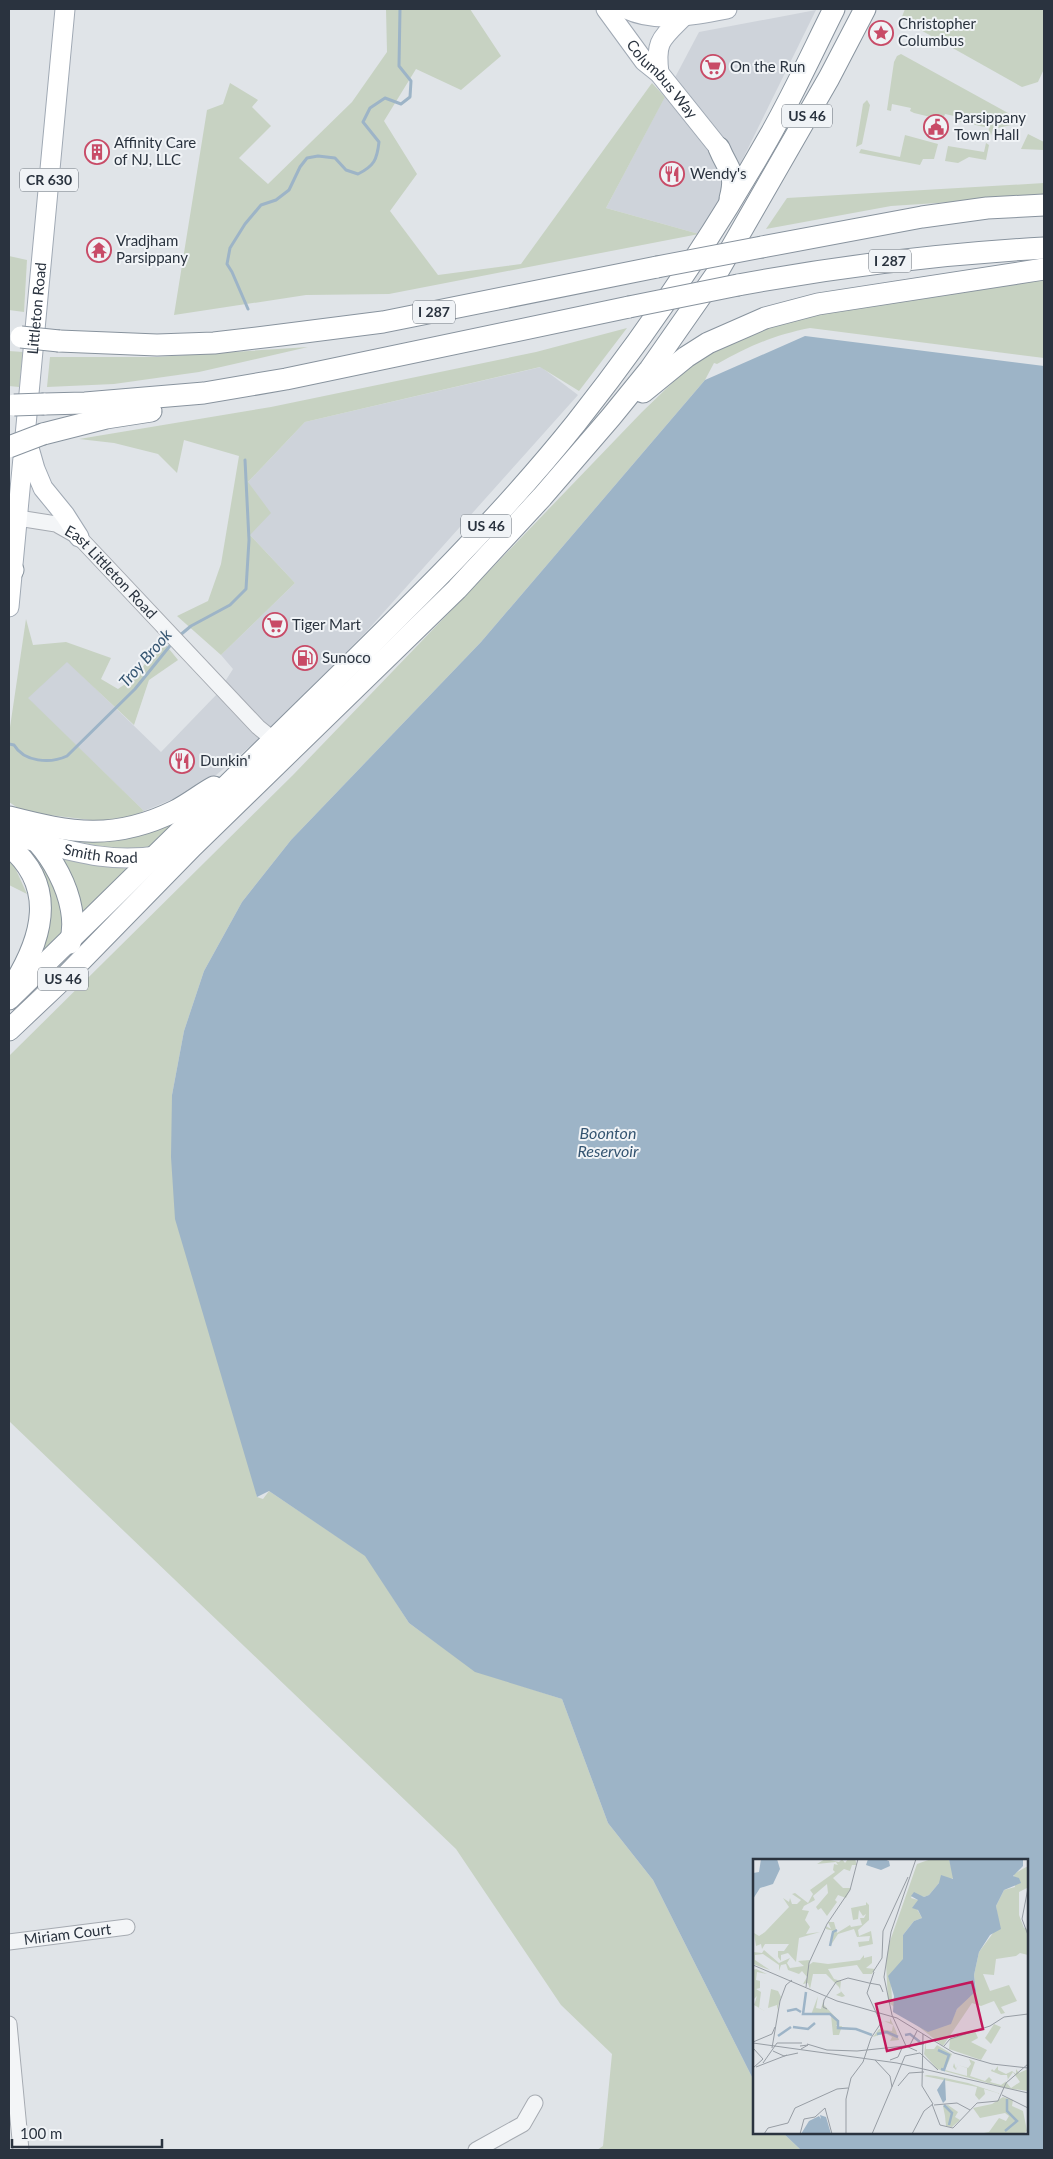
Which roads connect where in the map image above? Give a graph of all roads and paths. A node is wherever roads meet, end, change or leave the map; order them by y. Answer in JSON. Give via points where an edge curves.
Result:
{"nodes":[{"id":1,"x":65,"y":9,"type":"edge"},
{"id":2,"x":606,"y":9,"type":"edge"},
{"id":3,"x":626,"y":9,"type":"edge"},
{"id":4,"x":727,"y":9,"type":"edge"},
{"id":5,"x":834,"y":9,"type":"edge"},
{"id":6,"x":866,"y":9,"type":"edge"},
{"id":7,"x":682,"y":17,"type":"junction"},
{"id":8,"x":659,"y":73,"type":"junction"},
{"id":9,"x":770,"y":135,"type":"junction"},
{"id":10,"x":719,"y":148,"type":"junction"},
{"id":11,"x":1044,"y":205,"type":"edge"},
{"id":12,"x":728,"y":206,"type":"junction"},
{"id":13,"x":1044,"y":216,"type":"edge"},
{"id":14,"x":762,"y":247,"type":"junction"},
{"id":15,"x":1044,"y":248,"type":"edge"},
{"id":16,"x":1044,"y":269,"type":"edge"},
{"id":17,"x":15,"y":336,"type":"edge"},
{"id":18,"x":204,"y":393,"type":"junction"},
{"id":19,"x":12,"y":405,"type":"edge"},
{"id":20,"x":35,"y":434,"type":"junction"},
{"id":21,"x":9,"y":448,"type":"edge"},
{"id":22,"x":580,"y":453,"type":"junction"},
{"id":23,"x":18,"y":518,"type":"junction"},
{"id":24,"x":79,"y":537,"type":"junction"},
{"id":25,"x":11,"y":573,"type":"edge"},
{"id":26,"x":9,"y":607,"type":"edge"},
{"id":27,"x":274,"y":740,"type":"junction"},
{"id":28,"x":240,"y":774,"type":"junction"},
{"id":29,"x":9,"y":818,"type":"edge"},
{"id":30,"x":9,"y":835,"type":"edge"},
{"id":31,"x":36,"y":841,"type":"junction"},
{"id":32,"x":9,"y":846,"type":"edge"},
{"id":33,"x":193,"y":846,"type":"junction"},
{"id":34,"x":156,"y":856,"type":"junction"},
{"id":35,"x":71,"y":938,"type":"junction"},
{"id":36,"x":9,"y":992,"type":"edge"},
{"id":37,"x":9,"y":998,"type":"edge"},
{"id":38,"x":9,"y":1015,"type":"edge"},
{"id":39,"x":9,"y":1030,"type":"edge"},
{"id":40,"x":127,"y":1928,"type":"dead end"},
{"id":41,"x":9,"y":1942,"type":"edge"},
{"id":42,"x":9,"y":2024,"type":"edge"},
{"id":43,"x":535,"y":2104,"type":"dead end"},
{"id":44,"x":21,"y":2150,"type":"edge"},
{"id":45,"x":476,"y":2150,"type":"edge"}],
"edges":[{"from":1,"to":20,"type":"main road","name":"Littleton Road","number":"CR 630"},
{"from":2,"to":8,"type":"main road","name":"Columbus Way","via":[[644,61]]},
{"from":3,"to":7,"type":"main road","via":[[636,14]]},
{"from":4,"to":7,"type":"main road"},
{"from":5,"to":9,"type":"highway","number":"US 46"},
{"from":6,"to":22,"type":"highway","number":"US 46","via":[[716,273],[650,369]]},
{"from":7,"to":8,"type":"main road","via":[[664,36],[658,48]]},
{"from":8,"to":10,"type":"main road","name":"Columbus Way"},
{"from":9,"to":10,"type":"highway","via":[[755,149],[741,154]]},
{"from":9,"to":12,"type":"highway","number":"US 46"},
{"from":10,"to":12,"type":"highway","via":[[734,179]]},
{"from":11,"to":14,"type":"highway","via":[[987,208],[922,217]]},
{"from":12,"to":27,"type":"highway","number":"US 46","via":[[650,324],[535,473],[438,578]]},
{"from":13,"to":14,"type":"highway","number":"I 287","via":[[886,228]]},
{"from":14,"to":17,"type":"highway","number":"I 287","bridge":true,"via":[[383,322],[214,343],[157,345]]},
{"from":15,"to":18,"type":"highway","number":"I 287","bridge":true,"via":[[918,258],[738,285],[286,379]]},
{"from":16,"to":22,"type":"highway","via":[[818,304],[749,325],[708,343],[686,357],[637,397]]},
{"from":18,"to":19,"type":"highway","number":"I 287","bridge":true,"via":[[85,403]]},
{"from":18,"to":20,"type":"highway","via":[[181,408],[106,418]]},
{"from":20,"to":21,"type":"highway","bridge":true},
{"from":20,"to":23,"type":"main road","name":"Littleton Road","number":"CR 630"},
{"from":20,"to":24,"type":"main road","via":[[35,469],[43,488]]},
{"from":22,"to":33,"type":"highway","number":"US 46","via":[[457,589]]},
{"from":23,"to":24,"type":"street","name":"East Littleton Road","via":[[56,524]]},
{"from":23,"to":25,"type":"main road","name":"Littleton Road","number":"CR 630"},
{"from":24,"to":27,"type":"street","name":"East Littleton Road","via":[[258,727]]},
{"from":25,"to":26,"type":"main road","name":"Littleton Road","number":"CR 630"},
{"from":27,"to":28,"type":"highway","number":"US 46"},
{"from":28,"to":29,"type":"highway","via":[[172,812],[121,829],[71,831]]},
{"from":28,"to":34,"type":"highway","number":"US 46"},
{"from":29,"to":31,"type":"highway"},
{"from":30,"to":31,"type":"main road","name":"Smith Road"},
{"from":31,"to":34,"type":"main road","name":"Smith Road","via":[[103,858]]},
{"from":31,"to":35,"type":"highway","via":[[67,892],[73,920]]},
{"from":32,"to":36,"type":"highway","via":[[30,871],[41,914],[35,946]]},
{"from":33,"to":34,"type":"main road","name":"Smith Road"},
{"from":33,"to":39,"type":"highway","number":"US 46"},
{"from":34,"to":35,"type":"highway","number":"US 46"},
{"from":35,"to":37,"type":"highway","number":"US 46"},
{"from":35,"to":38,"type":"highway","via":[[53,971]]},
{"from":40,"to":41,"type":"street","name":"Miriam Court"},
{"from":42,"to":44,"type":"street"},
{"from":43,"to":45,"type":"street","via":[[523,2124]]}]}
